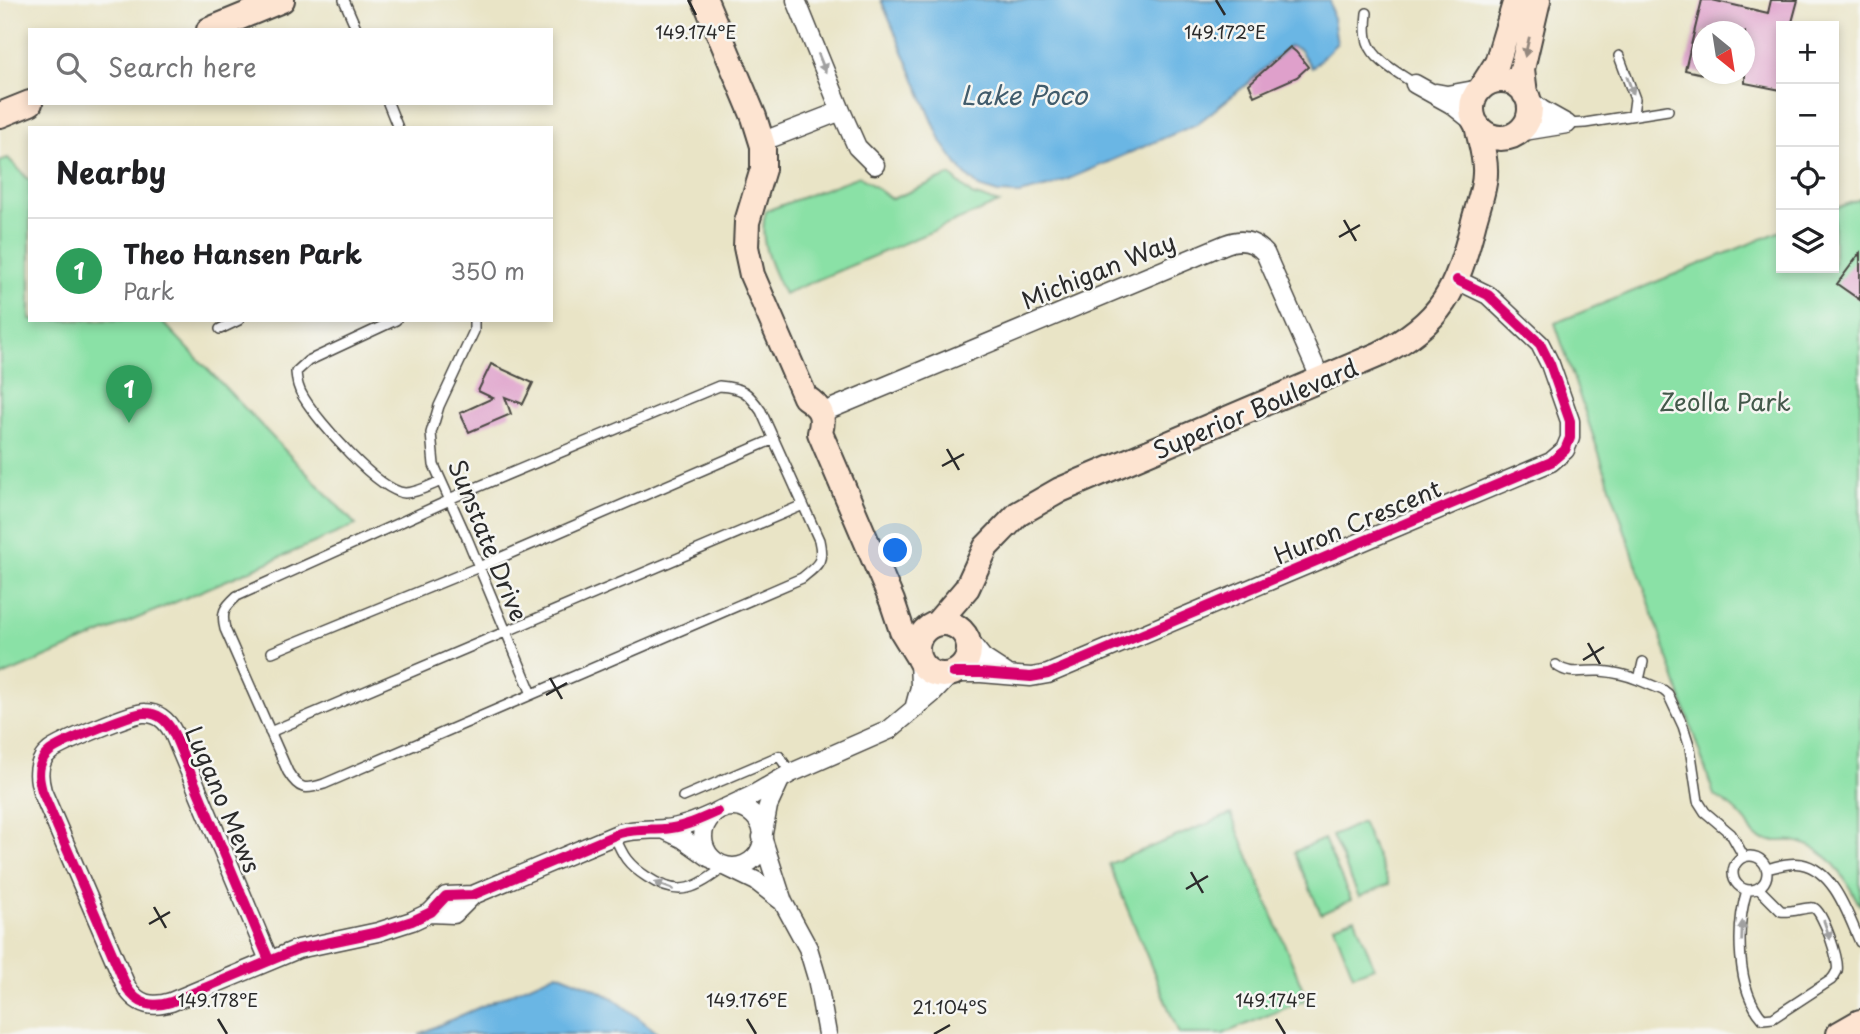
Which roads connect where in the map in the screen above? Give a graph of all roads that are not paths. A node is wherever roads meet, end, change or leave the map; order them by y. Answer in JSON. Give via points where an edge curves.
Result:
{"nodes":[{"id":1,"x":282,"y":0,"type":"edge"},
{"id":2,"x":344,"y":0,"type":"edge"},
{"id":3,"x":705,"y":0,"type":"edge"},
{"id":4,"x":796,"y":0,"type":"edge"},
{"id":5,"x":1516,"y":0,"type":"edge"},
{"id":6,"x":1538,"y":0,"type":"edge"},
{"id":7,"x":1367,"y":13,"type":"dead end"},
{"id":8,"x":214,"y":28,"type":"edge"},
{"id":9,"x":356,"y":28,"type":"edge"},
{"id":10,"x":1619,"y":56,"type":"dead end"},
{"id":11,"x":1420,"y":87,"type":"junction"},
{"id":12,"x":1481,"y":89,"type":"junction"},
{"id":13,"x":1526,"y":96,"type":"junction"},
{"id":14,"x":28,"y":104,"type":"edge"},
{"id":15,"x":389,"y":105,"type":"edge"},
{"id":16,"x":1668,"y":110,"type":"dead end"},
{"id":17,"x":841,"y":111,"type":"junction"},
{"id":18,"x":1633,"y":114,"type":"junction"},
{"id":19,"x":0,"y":115,"type":"edge"},
{"id":20,"x":1476,"y":124,"type":"junction"},
{"id":21,"x":1567,"y":124,"type":"junction"},
{"id":22,"x":397,"y":126,"type":"edge"},
{"id":23,"x":1516,"y":134,"type":"junction"},
{"id":24,"x":761,"y":140,"type":"junction"},
{"id":25,"x":875,"y":165,"type":"dead end"},
{"id":26,"x":1485,"y":179,"type":"junction"},
{"id":27,"x":1457,"y":280,"type":"junction"},
{"id":28,"x":235,"y":322,"type":"edge"},
{"id":29,"x":392,"y":322,"type":"edge"},
{"id":30,"x":474,"y":322,"type":"edge"},
{"id":31,"x":220,"y":329,"type":"dead end"},
{"id":32,"x":1321,"y":380,"type":"junction"},
{"id":33,"x":821,"y":412,"type":"junction"},
{"id":34,"x":774,"y":439,"type":"junction"},
{"id":35,"x":441,"y":481,"type":"junction"},
{"id":36,"x":450,"y":500,"type":"junction"},
{"id":37,"x":803,"y":505,"type":"junction"},
{"id":38,"x":479,"y":567,"type":"junction"},
{"id":39,"x":967,"y":588,"type":"junction"},
{"id":40,"x":892,"y":601,"type":"junction"},
{"id":41,"x":936,"y":624,"type":"junction"},
{"id":42,"x":506,"y":631,"type":"junction"},
{"id":43,"x":968,"y":639,"type":"junction"},
{"id":44,"x":272,"y":652,"type":"dead end"},
{"id":45,"x":919,"y":658,"type":"junction"},
{"id":46,"x":1643,"y":662,"type":"dead end"},
{"id":47,"x":1556,"y":665,"type":"dead end"},
{"id":48,"x":952,"y":673,"type":"junction"},
{"id":49,"x":1010,"y":675,"type":"junction"},
{"id":50,"x":1639,"y":680,"type":"junction"},
{"id":51,"x":532,"y":694,"type":"junction"},
{"id":52,"x":914,"y":709,"type":"junction"},
{"id":53,"x":270,"y":732,"type":"junction"},
{"id":54,"x":785,"y":777,"type":"junction"},
{"id":55,"x":683,"y":797,"type":"dead end"},
{"id":56,"x":720,"y":810,"type":"junction"},
{"id":57,"x":663,"y":829,"type":"junction"},
{"id":58,"x":614,"y":835,"type":"junction"},
{"id":59,"x":762,"y":836,"type":"junction"},
{"id":60,"x":1744,"y":857,"type":"junction"},
{"id":61,"x":721,"y":864,"type":"junction"},
{"id":62,"x":1767,"y":869,"type":"junction"},
{"id":63,"x":1758,"y":888,"type":"junction"},
{"id":64,"x":1747,"y":890,"type":"junction"},
{"id":65,"x":783,"y":902,"type":"junction"},
{"id":66,"x":1860,"y":942,"type":"edge"},
{"id":67,"x":269,"y":960,"type":"junction"},
{"id":68,"x":1860,"y":1022,"type":"edge"},
{"id":69,"x":827,"y":1034,"type":"edge"},
{"id":70,"x":1839,"y":1034,"type":"edge"}],
"edges":[{"from":1,"to":8,"type":"street"},
{"from":2,"to":9,"type":"lane"},
{"from":3,"to":24,"type":"street"},
{"from":4,"to":17,"type":"street","one_way":true},
{"from":5,"to":12,"type":"street","via":[[1497,63]]},
{"from":6,"to":13,"type":"street","one_way":true,"via":[[1522,69]]},
{"from":7,"to":11,"type":"lane","via":[[1372,51]]},
{"from":10,"to":18,"type":"lane","one_way":true,"via":[[1635,99]]},
{"from":11,"to":12,"type":"street","via":[[1447,94]]},
{"from":11,"to":20,"type":"street"},
{"from":12,"to":13,"type":"street","via":[[1503,80],[1514,83]]},
{"from":12,"to":20,"type":"street","via":[[1472,104]]},
{"from":13,"to":21,"type":"street"},
{"from":13,"to":23,"type":"street","via":[[1528,117]]},
{"from":14,"to":19,"type":"street"},
{"from":15,"to":22,"type":"lane"},
{"from":16,"to":18,"type":"lane"},
{"from":17,"to":24,"type":"street"},
{"from":17,"to":25,"type":"street","via":[[857,148]]},
{"from":18,"to":21,"type":"lane"},
{"from":20,"to":23,"type":"street","via":[[1491,136]]},
{"from":20,"to":26,"type":"street","name":"Superior Boulevard"},
{"from":21,"to":23,"type":"street"},
{"from":23,"to":26,"type":"street","name":"Superior Boulevard"},
{"from":24,"to":33,"type":"street","via":[[763,169],[747,222],[752,275],[805,397]]},
{"from":26,"to":27,"type":"street","name":"Superior Boulevard"},
{"from":27,"to":32,"type":"street","name":"Superior Boulevard","via":[[1436,313],[1412,336]]},
{"from":27,"to":49,"type":"street","name":"Huron Crescent","via":[[1488,295],[1540,344],[1570,421],[1566,450],[1521,475],[1055,671],[1037,677]]},
{"from":28,"to":31,"type":"lane"},
{"from":29,"to":35,"type":"lane","via":[[308,361],[296,372],[297,385],[352,458],[383,484],[404,493]]},
{"from":30,"to":35,"type":"lane","name":"Sunstate Drive","via":[[431,433],[434,465]]},
{"from":32,"to":33,"type":"street","name":"Michigan Way","via":[[1268,256],[1255,244],[1240,240]]},
{"from":32,"to":39,"type":"street","name":"Superior Boulevard","via":[[1060,490],[1018,514],[986,547]]},
{"from":33,"to":40,"type":"street","via":[[820,433]]},
{"from":34,"to":36,"type":"lane","via":[[749,394],[719,386]]},
{"from":34,"to":37,"type":"lane"},
{"from":34,"to":38,"type":"lane"},
{"from":35,"to":36,"type":"lane","name":"Sunstate Drive"},
{"from":36,"to":38,"type":"lane","name":"Sunstate Drive"},
{"from":36,"to":53,"type":"lane","via":[[237,596],[226,607],[222,617],[225,629]]},
{"from":37,"to":42,"type":"lane"},
{"from":37,"to":51,"type":"lane","via":[[822,555],[802,578]]},
{"from":38,"to":42,"type":"lane","name":"Sunstate Drive"},
{"from":38,"to":44,"type":"lane"},
{"from":39,"to":41,"type":"street","name":"Superior Boulevard"},
{"from":39,"to":43,"type":"street","name":"Superior Boulevard"},
{"from":40,"to":41,"type":"street","via":[[913,620]]},
{"from":40,"to":45,"type":"street","via":[[902,631]]},
{"from":41,"to":43,"type":"street","via":[[958,627]]},
{"from":41,"to":45,"type":"street","via":[[920,637]]},
{"from":42,"to":51,"type":"lane","name":"Sunstate Drive"},
{"from":42,"to":53,"type":"lane"},
{"from":43,"to":48,"type":"street","via":[[967,660]]},
{"from":43,"to":49,"type":"street","via":[[983,658]]},
{"from":45,"to":48,"type":"street","via":[[930,671]]},
{"from":45,"to":52,"type":"street","via":[[920,687]]},
{"from":46,"to":50,"type":"lane"},
{"from":47,"to":50,"type":"lane","via":[[1575,673],[1597,671]]},
{"from":48,"to":49,"type":"street","name":"Huron Crescent"},
{"from":48,"to":52,"type":"street"},
{"from":50,"to":60,"type":"lane","via":[[1668,695],[1690,748],[1698,801],[1731,834]]},
{"from":51,"to":53,"type":"lane","via":[[308,789],[296,784]]},
{"from":52,"to":54,"type":"street","via":[[880,735]]},
{"from":54,"to":55,"type":"lane","via":[[779,756]]},
{"from":54,"to":56,"type":"street"},
{"from":54,"to":59,"type":"street","via":[[768,806]]},
{"from":56,"to":57,"type":"street"},
{"from":56,"to":59,"type":"street","via":[[735,807],[747,811],[756,818]]},
{"from":56,"to":61,"type":"street","via":[[705,825],[702,836],[705,848]]},
{"from":57,"to":58,"type":"street"},
{"from":57,"to":61,"type":"street"},
{"from":61,"to":58,"type":"lane","one_way":true,"via":[[703,882],[681,890],[668,889],[630,865]]},
{"from":58,"to":67,"type":"street","via":[[472,895],[456,913],[429,913],[392,928]]},
{"from":59,"to":61,"type":"street","via":[[750,861],[739,866]]},
{"from":59,"to":65,"type":"street"},
{"from":60,"to":62,"type":"lane","via":[[1756,856]]},
{"from":60,"to":64,"type":"lane","via":[[1737,861],[1733,873],[1737,884]]},
{"from":61,"to":65,"type":"street","via":[[756,881]]},
{"from":62,"to":63,"type":"lane","via":[[1766,880]]},
{"from":62,"to":66,"type":"lane","via":[[1788,863],[1812,867],[1834,890]]},
{"from":63,"to":64,"type":"lane"},
{"from":63,"to":64,"type":"lane","one_way":true,"via":[[1781,911],[1816,909],[1838,962],[1831,980],[1773,1018],[1763,1019],[1757,1012],[1742,972]]},
{"from":65,"to":69,"type":"street","via":[[808,948]]},
{"from":67,"to":67,"type":"street","name":"Lugano Mews","via":[[159,1006],[133,997],[42,791],[41,762],[51,750],[131,715],[144,712],[165,720]]},
{"from":68,"to":70,"type":"street"}]}
